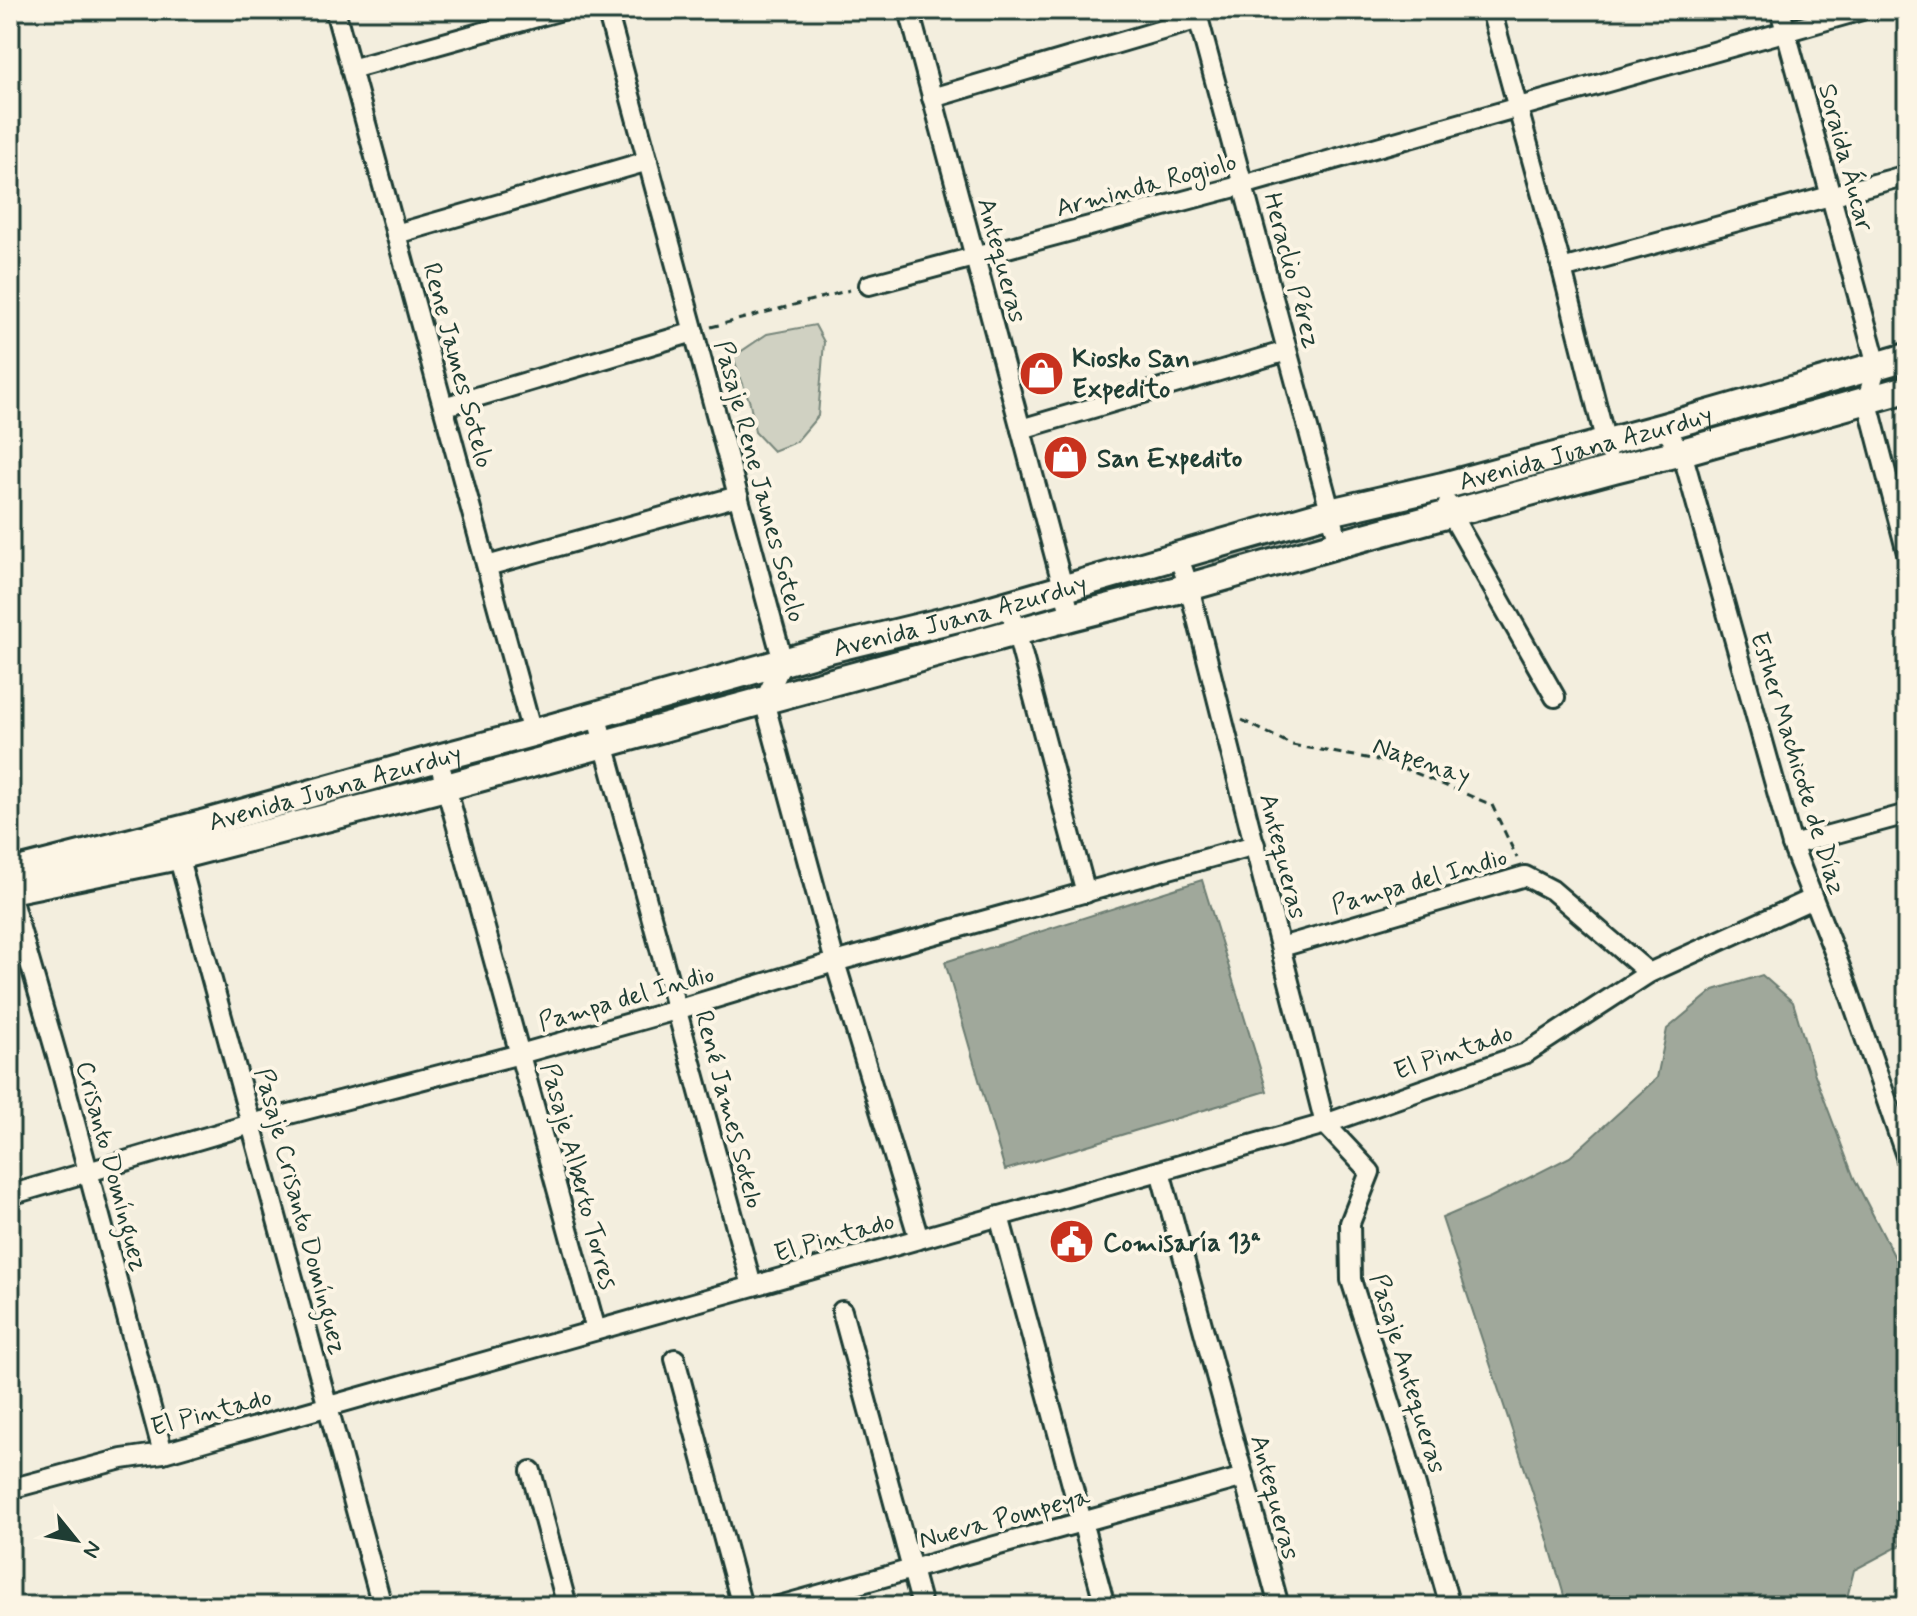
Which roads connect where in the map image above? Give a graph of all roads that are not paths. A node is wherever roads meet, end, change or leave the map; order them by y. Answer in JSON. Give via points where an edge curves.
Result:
{"nodes":[{"id":1,"x":335,"y":10,"type":"edge"},
{"id":2,"x":562,"y":10,"type":"edge"},
{"id":3,"x":607,"y":10,"type":"edge"},
{"id":4,"x":909,"y":10,"type":"edge"},
{"id":5,"x":1491,"y":10,"type":"edge"},
{"id":6,"x":1780,"y":10,"type":"edge"},
{"id":7,"x":1862,"y":10,"type":"edge"},
{"id":8,"x":1198,"y":14,"type":"edge"},
{"id":9,"x":1786,"y":31,"type":"junction"},
{"id":10,"x":351,"y":69,"type":"junction"},
{"id":11,"x":932,"y":98,"type":"junction"},
{"id":12,"x":1517,"y":106,"type":"junction"},
{"id":13,"x":648,"y":161,"type":"junction"},
{"id":14,"x":1907,"y":175,"type":"edge"},
{"id":15,"x":1243,"y":185,"type":"junction"},
{"id":16,"x":1830,"y":195,"type":"junction"},
{"id":17,"x":396,"y":234,"type":"junction"},
{"id":18,"x":975,"y":256,"type":"junction"},
{"id":19,"x":1562,"y":269,"type":"junction"},
{"id":20,"x":869,"y":285,"type":"road end"},
{"id":21,"x":694,"y":332,"type":"junction"},
{"id":22,"x":1287,"y":351,"type":"junction"},
{"id":23,"x":1907,"y":357,"type":"edge"},
{"id":24,"x":1877,"y":365,"type":"junction"},
{"id":25,"x":1907,"y":389,"type":"edge"},
{"id":26,"x":1867,"y":399,"type":"junction"},
{"id":27,"x":443,"y":407,"type":"junction"},
{"id":28,"x":1663,"y":427,"type":"junction"},
{"id":29,"x":1021,"y":429,"type":"junction"},
{"id":30,"x":1605,"y":441,"type":"junction"},
{"id":31,"x":1682,"y":452,"type":"junction"},
{"id":32,"x":1614,"y":469,"type":"junction"},
{"id":33,"x":1443,"y":486,"type":"junction"},
{"id":34,"x":738,"y":496,"type":"junction"},
{"id":35,"x":1330,"y":512,"type":"junction"},
{"id":36,"x":1451,"y":514,"type":"junction"},
{"id":37,"x":1339,"y":544,"type":"junction"},
{"id":38,"x":1907,"y":553,"type":"edge"},
{"id":39,"x":1178,"y":555,"type":"junction"},
{"id":40,"x":487,"y":566,"type":"junction"},
{"id":41,"x":1189,"y":587,"type":"junction"},
{"id":42,"x":1063,"y":588,"type":"junction"},
{"id":43,"x":1009,"y":604,"type":"junction"},
{"id":44,"x":1071,"y":617,"type":"junction"},
{"id":45,"x":1016,"y":632,"type":"junction"},
{"id":46,"x":783,"y":662,"type":"junction"},
{"id":47,"x":1555,"y":697,"type":"dead end"},
{"id":48,"x":764,"y":701,"type":"junction"},
{"id":49,"x":596,"y":714,"type":"junction"},
{"id":50,"x":532,"y":733,"type":"junction"},
{"id":51,"x":604,"y":744,"type":"junction"},
{"id":52,"x":438,"y":758,"type":"junction"},
{"id":53,"x":446,"y":787,"type":"junction"},
{"id":54,"x":1907,"y":814,"type":"edge"},
{"id":55,"x":171,"y":830,"type":"junction"},
{"id":56,"x":1255,"y":845,"type":"junction"},
{"id":57,"x":1792,"y":845,"type":"junction"},
{"id":58,"x":178,"y":856,"type":"junction"},
{"id":59,"x":10,"y":873,"type":"edge"},
{"id":60,"x":10,"y":892,"type":"edge"},
{"id":61,"x":1086,"y":893,"type":"junction"},
{"id":62,"x":1812,"y":899,"type":"junction"},
{"id":63,"x":1281,"y":947,"type":"junction"},
{"id":64,"x":835,"y":962,"type":"junction"},
{"id":65,"x":1649,"y":973,"type":"junction"},
{"id":66,"x":676,"y":1010,"type":"junction"},
{"id":67,"x":520,"y":1054,"type":"junction"},
{"id":68,"x":251,"y":1124,"type":"junction"},
{"id":69,"x":1325,"y":1124,"type":"junction"},
{"id":70,"x":1907,"y":1159,"type":"edge"},
{"id":71,"x":1160,"y":1171,"type":"junction"},
{"id":72,"x":88,"y":1173,"type":"junction"},
{"id":73,"x":10,"y":1195,"type":"edge"},
{"id":74,"x":999,"y":1216,"type":"junction"},
{"id":75,"x":919,"y":1239,"type":"junction"},
{"id":76,"x":752,"y":1286,"type":"junction"},
{"id":77,"x":842,"y":1311,"type":"dead end"},
{"id":78,"x":596,"y":1330,"type":"junction"},
{"id":79,"x":675,"y":1359,"type":"dead end"},
{"id":80,"x":328,"y":1406,"type":"junction"},
{"id":81,"x":163,"y":1453,"type":"junction"},
{"id":82,"x":531,"y":1471,"type":"dead end"},
{"id":83,"x":1244,"y":1477,"type":"junction"},
{"id":84,"x":10,"y":1489,"type":"edge"},
{"id":85,"x":1082,"y":1522,"type":"junction"},
{"id":86,"x":912,"y":1569,"type":"junction"},
{"id":87,"x":382,"y":1606,"type":"edge"},
{"id":88,"x":567,"y":1606,"type":"edge"},
{"id":89,"x":742,"y":1606,"type":"edge"},
{"id":90,"x":779,"y":1606,"type":"edge"},
{"id":91,"x":922,"y":1606,"type":"edge"},
{"id":92,"x":1105,"y":1606,"type":"edge"},
{"id":93,"x":1279,"y":1606,"type":"edge"},
{"id":94,"x":1450,"y":1606,"type":"edge"}],
"edges":[{"from":1,"to":10,"type":"street","name":"Rene James Sotelo"},
{"from":2,"to":10,"type":"street"},
{"from":3,"to":13,"type":"street","name":"Pasaje Rene James Sotelo"},
{"from":4,"to":11,"type":"street","name":"Antequeras"},
{"from":5,"to":12,"type":"street"},
{"from":6,"to":9,"type":"street","name":"Soraida Áucar"},
{"from":7,"to":9,"type":"street","name":"Arminda Rogiolo"},
{"from":8,"to":11,"type":"street"},
{"from":8,"to":15,"type":"street","name":"Heraclio Pérez"},
{"from":9,"to":12,"type":"street","name":"Arminda Rogiolo"},
{"from":9,"to":16,"type":"street","name":"Soraida Áucar"},
{"from":10,"to":17,"type":"street","name":"Rene James Sotelo"},
{"from":11,"to":18,"type":"street","name":"Antequeras"},
{"from":12,"to":15,"type":"street","name":"Arminda Rogiolo"},
{"from":12,"to":19,"type":"street"},
{"from":13,"to":17,"type":"street"},
{"from":13,"to":21,"type":"street","name":"Pasaje Rene James Sotelo"},
{"from":14,"to":16,"type":"street"},
{"from":15,"to":18,"type":"street","name":"Arminda Rogiolo"},
{"from":15,"to":22,"type":"street","name":"Heraclio Pérez"},
{"from":16,"to":19,"type":"street"},
{"from":16,"to":24,"type":"street","name":"Soraida Áucar"},
{"from":17,"to":27,"type":"street","name":"Rene James Sotelo"},
{"from":18,"to":20,"type":"street","name":"Arminda Rogiolo"},
{"from":18,"to":29,"type":"street","name":"Antequeras"},
{"from":19,"to":30,"type":"street"},
{"from":21,"to":27,"type":"street"},
{"from":21,"to":34,"type":"street","name":"Pasaje Rene James Sotelo"},
{"from":22,"to":29,"type":"street"},
{"from":22,"to":35,"type":"street","name":"Heraclio Pérez"},
{"from":23,"to":24,"type":"main road","name":"Avenida Juana Azurduy"},
{"from":24,"to":26,"type":"street"},
{"from":24,"to":28,"type":"main road","name":"Avenida Juana Azurduy"},
{"from":25,"to":26,"type":"main road","name":"Avenida Juana Azurduy"},
{"from":26,"to":31,"type":"main road","name":"Avenida Juana Azurduy"},
{"from":26,"to":38,"type":"street"},
{"from":27,"to":40,"type":"street","name":"Rene James Sotelo"},
{"from":28,"to":30,"type":"main road","name":"Avenida Juana Azurduy"},
{"from":28,"to":31,"type":"street","name":"Esther Machicote de Díaz"},
{"from":29,"to":42,"type":"street","name":"Antequeras"},
{"from":30,"to":32,"type":"street"},
{"from":30,"to":33,"type":"main road","name":"Avenida Juana Azurduy"},
{"from":31,"to":32,"type":"main road","name":"Avenida Juana Azurduy"},
{"from":31,"to":57,"type":"street","name":"Esther Machicote de Díaz"},
{"from":32,"to":36,"type":"main road","name":"Avenida Juana Azurduy"},
{"from":33,"to":35,"type":"main road","name":"Avenida Juana Azurduy"},
{"from":33,"to":36,"type":"street"},
{"from":34,"to":40,"type":"street"},
{"from":34,"to":46,"type":"street","name":"Pasaje Rene James Sotelo"},
{"from":35,"to":37,"type":"street","name":"Heraclio Pérez"},
{"from":35,"to":39,"type":"main road","name":"Avenida Juana Azurduy"},
{"from":36,"to":37,"type":"main road","name":"Avenida Juana Azurduy"},
{"from":36,"to":47,"type":"street"},
{"from":37,"to":41,"type":"main road","name":"Avenida Juana Azurduy"},
{"from":39,"to":41,"type":"street","name":"Antequeras"},
{"from":39,"to":42,"type":"main road","name":"Avenida Juana Azurduy"},
{"from":40,"to":50,"type":"street","name":"Rene James Sotelo"},
{"from":41,"to":44,"type":"main road","name":"Avenida Juana Azurduy"},
{"from":41,"to":56,"type":"street","name":"Antequeras"},
{"from":42,"to":43,"type":"main road","name":"Avenida Juana Azurduy"},
{"from":42,"to":44,"type":"street","name":"Antequeras"},
{"from":43,"to":45,"type":"street"},
{"from":43,"to":46,"type":"main road","name":"Avenida Juana Azurduy"},
{"from":44,"to":45,"type":"main road","name":"Avenida Juana Azurduy"},
{"from":45,"to":48,"type":"main road","name":"Avenida Juana Azurduy"},
{"from":45,"to":61,"type":"street"},
{"from":46,"to":48,"type":"street"},
{"from":46,"to":49,"type":"main road","name":"Avenida Juana Azurduy"},
{"from":48,"to":51,"type":"main road","name":"Avenida Juana Azurduy"},
{"from":48,"to":64,"type":"street"},
{"from":49,"to":50,"type":"main road","name":"Avenida Juana Azurduy"},
{"from":49,"to":51,"type":"street","name":"René James Sotelo"},
{"from":50,"to":52,"type":"main road","name":"Avenida Juana Azurduy"},
{"from":51,"to":53,"type":"main road","name":"Avenida Juana Azurduy"},
{"from":51,"to":66,"type":"street","name":"René James Sotelo"},
{"from":52,"to":53,"type":"street","name":"Pasaje Alberto Torres"},
{"from":52,"to":55,"type":"main road","name":"Avenida Juana Azurduy"},
{"from":53,"to":58,"type":"main road","name":"Avenida Juana Azurduy"},
{"from":53,"to":67,"type":"street","name":"Pasaje Alberto Torres"},
{"from":54,"to":57,"type":"street"},
{"from":55,"to":58,"type":"street","name":"Pasaje Crisanto Domínguez"},
{"from":55,"to":59,"type":"main road","name":"Avenida Juana Azurduy"},
{"from":56,"to":61,"type":"street","name":"Pampa del Indio"},
{"from":56,"to":63,"type":"street","name":"Antequeras"},
{"from":57,"to":62,"type":"street","name":"Esther Machicote de Díaz"},
{"from":58,"to":60,"type":"main road","name":"Avenida Juana Azurduy"},
{"from":58,"to":68,"type":"street","name":"Pasaje Crisanto Domínguez"},
{"from":60,"to":72,"type":"street","name":"Crisanto Domínguez"},
{"from":61,"to":64,"type":"street","name":"Pampa del Indio"},
{"from":62,"to":65,"type":"street","name":"El Pintado"},
{"from":62,"to":70,"type":"street","name":"Esther Machicote de Díaz"},
{"from":63,"to":65,"type":"street","name":"Pampa del Indio","via":[[1525,876],[1552,890]]},
{"from":63,"to":69,"type":"street","name":"Antequeras"},
{"from":64,"to":66,"type":"street","name":"Pampa del Indio"},
{"from":64,"to":75,"type":"street"},
{"from":65,"to":69,"type":"street","name":"El Pintado","via":[[1526,1053]]},
{"from":66,"to":67,"type":"street","name":"Pampa del Indio"},
{"from":66,"to":76,"type":"street","name":"René James Sotelo"},
{"from":67,"to":68,"type":"street","name":"Pampa del Indio"},
{"from":67,"to":78,"type":"street","name":"Pasaje Alberto Torres"},
{"from":68,"to":72,"type":"street","name":"Pampa del Indio"},
{"from":68,"to":80,"type":"street","name":"Pasaje Crisanto Domínguez"},
{"from":69,"to":71,"type":"street","name":"El Pintado"},
{"from":69,"to":94,"type":"street","name":"Pasaje Antequeras","via":[[1370,1172],[1350,1223],[1351,1280]]},
{"from":71,"to":74,"type":"street","name":"El Pintado"},
{"from":71,"to":83,"type":"street","name":"Antequeras"},
{"from":72,"to":73,"type":"street","name":"Pampa del Indio"},
{"from":72,"to":81,"type":"street","name":"Crisanto Domínguez"},
{"from":74,"to":75,"type":"street","name":"El Pintado"},
{"from":74,"to":85,"type":"street"},
{"from":75,"to":76,"type":"street","name":"El Pintado"},
{"from":76,"to":78,"type":"street","name":"El Pintado"},
{"from":77,"to":86,"type":"street"},
{"from":78,"to":80,"type":"street","name":"El Pintado"},
{"from":79,"to":89,"type":"street"},
{"from":80,"to":81,"type":"street","name":"El Pintado"},
{"from":80,"to":87,"type":"street","name":"Pasaje Crisanto Domínguez"},
{"from":81,"to":84,"type":"street","name":"El Pintado"},
{"from":82,"to":88,"type":"street"},
{"from":83,"to":85,"type":"street","name":"Nueva Pompeya"},
{"from":83,"to":93,"type":"street","name":"Antequeras"},
{"from":85,"to":86,"type":"street","name":"Nueva Pompeya"},
{"from":85,"to":92,"type":"street"},
{"from":86,"to":90,"type":"street","name":"Nueva Pompeya"},
{"from":86,"to":91,"type":"street"}]}
